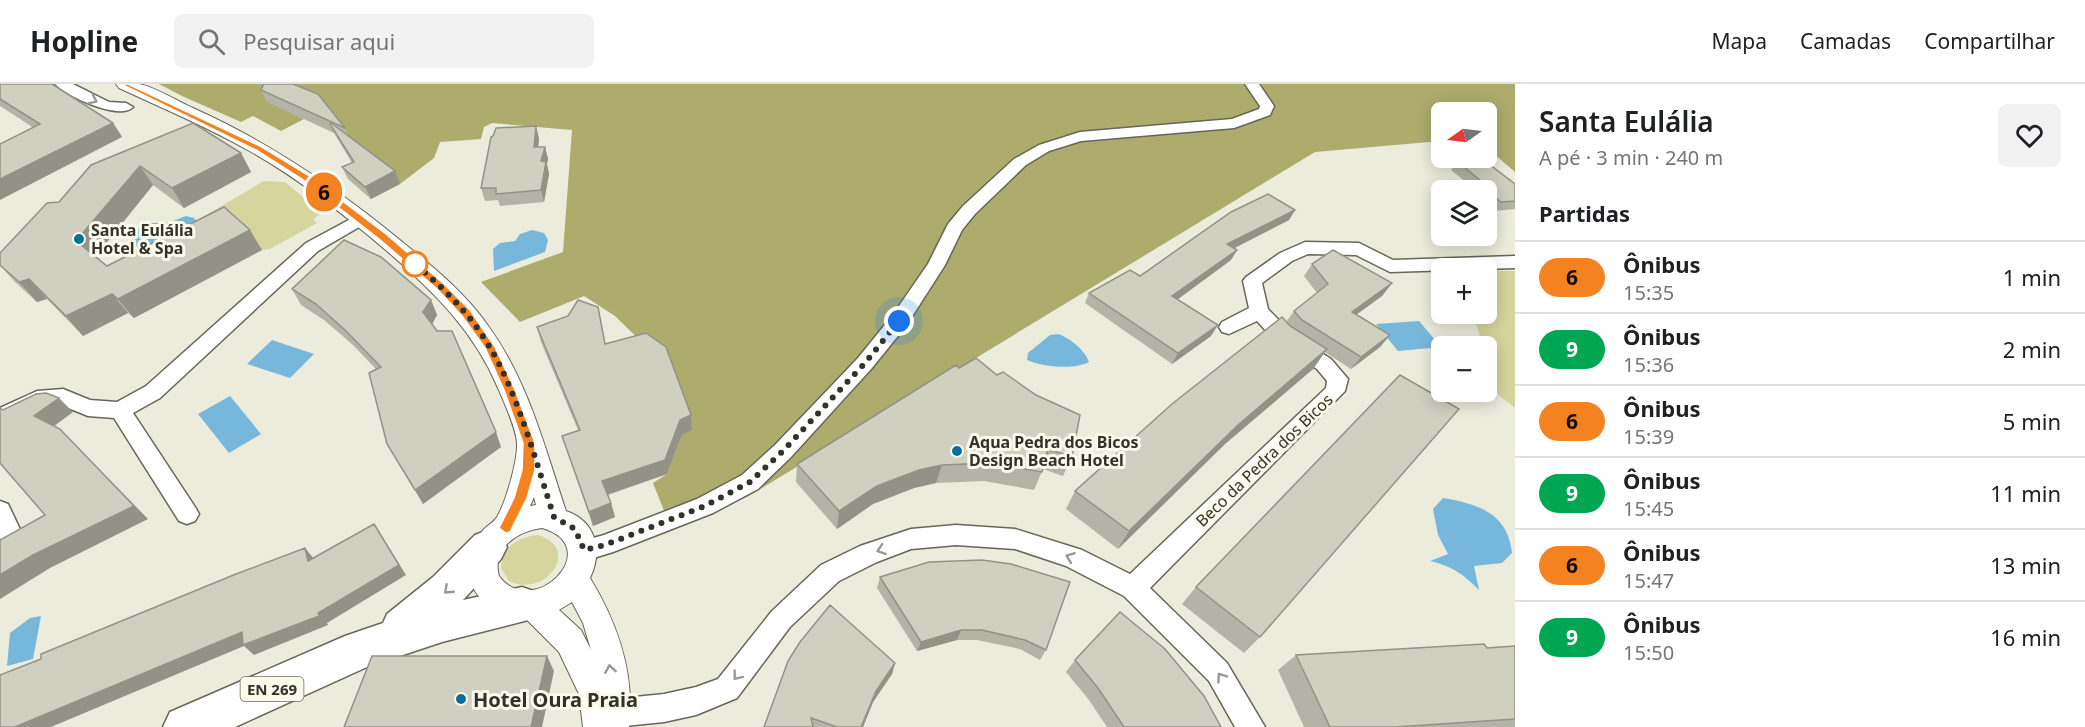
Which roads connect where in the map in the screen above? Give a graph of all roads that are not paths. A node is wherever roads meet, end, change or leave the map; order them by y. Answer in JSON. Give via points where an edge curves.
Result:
{"nodes":[{"id":1,"x":62,"y":84,"type":"edge"},
{"id":2,"x":125,"y":84,"type":"edge"},
{"id":3,"x":1252,"y":84,"type":"edge"},
{"id":4,"x":126,"y":107,"type":"dead end"},
{"id":5,"x":360,"y":219,"type":"junction"},
{"id":6,"x":1515,"y":262,"type":"edge"},
{"id":7,"x":1259,"y":311,"type":"junction"},
{"id":8,"x":1229,"y":327,"type":"dead end"},
{"id":9,"x":120,"y":410,"type":"junction"},
{"id":10,"x":0,"y":418,"type":"edge"},
{"id":11,"x":529,"y":443,"type":"junction"},
{"id":12,"x":0,"y":512,"type":"edge"},
{"id":13,"x":187,"y":514,"type":"dead end"},
{"id":14,"x":554,"y":517,"type":"junction"},
{"id":15,"x":497,"y":537,"type":"junction"},
{"id":16,"x":13,"y":540,"type":"edge"},
{"id":17,"x":584,"y":550,"type":"junction"},
{"id":18,"x":575,"y":580,"type":"junction"},
{"id":19,"x":1133,"y":588,"type":"junction"},
{"id":20,"x":528,"y":605,"type":"junction"},
{"id":21,"x":360,"y":650,"type":"junction"},
{"id":22,"x":609,"y":722,"type":"edge"},
{"id":23,"x":185,"y":727,"type":"edge"},
{"id":24,"x":1251,"y":727,"type":"edge"}],
"edges":[{"from":1,"to":4,"type":"street","one_way":true,"via":[[106,106]]},
{"from":2,"to":5,"type":"street","via":[[259,148]]},
{"from":3,"to":17,"type":"street","via":[[1267,106],[1257,117],[1234,123],[1080,137],[1044,148],[1020,162],[954,228],[936,265],[865,363],[750,482],[705,506]]},
{"from":5,"to":9,"type":"street","via":[[312,247],[153,392]]},
{"from":5,"to":11,"type":"street","via":[[441,286],[466,313],[490,347]]},
{"from":6,"to":7,"type":"street","name":"Beco da Pedra dos Bicos","via":[[1390,266],[1359,249],[1305,248],[1286,256],[1252,281]]},
{"from":7,"to":8,"type":"street"},
{"from":7,"to":19,"type":"street","name":"Beco da Pedra dos Bicos","via":[[1285,339],[1324,364],[1338,379],[1335,391]]},
{"from":9,"to":10,"type":"street","via":[[88,408],[63,397],[37,399]]},
{"from":9,"to":13,"type":"street"},
{"from":11,"to":14,"type":"street"},
{"from":11,"to":15,"type":"street","via":[[528,470],[520,498]]},
{"from":12,"to":16,"type":"street"},
{"from":14,"to":15,"type":"street","via":[[530,517]]},
{"from":14,"to":17,"type":"street","via":[[575,529]]},
{"from":15,"to":20,"type":"street","via":[[483,567],[487,585],[495,596]]},
{"from":15,"to":21,"type":"main road","number":"EN 269","one_way":true,"via":[[434,603]]},
{"from":17,"to":18,"type":"street"},
{"from":18,"to":20,"type":"street","via":[[557,596]]},
{"from":22,"to":18,"type":"street","one_way":true,"via":[[611,667],[598,620]]},
{"from":19,"to":22,"type":"street","one_way":true,"via":[[1073,558],[1014,539],[956,535],[911,539],[830,573],[781,619],[727,688],[696,701]]},
{"from":24,"to":19,"type":"street","one_way":true,"via":[[1218,672]]},
{"from":20,"to":21,"type":"main road","number":"EN 269","via":[[442,623]]},
{"from":20,"to":22,"type":"street","via":[[570,642]]},
{"from":21,"to":23,"type":"main road","number":"EN 269"}]}
